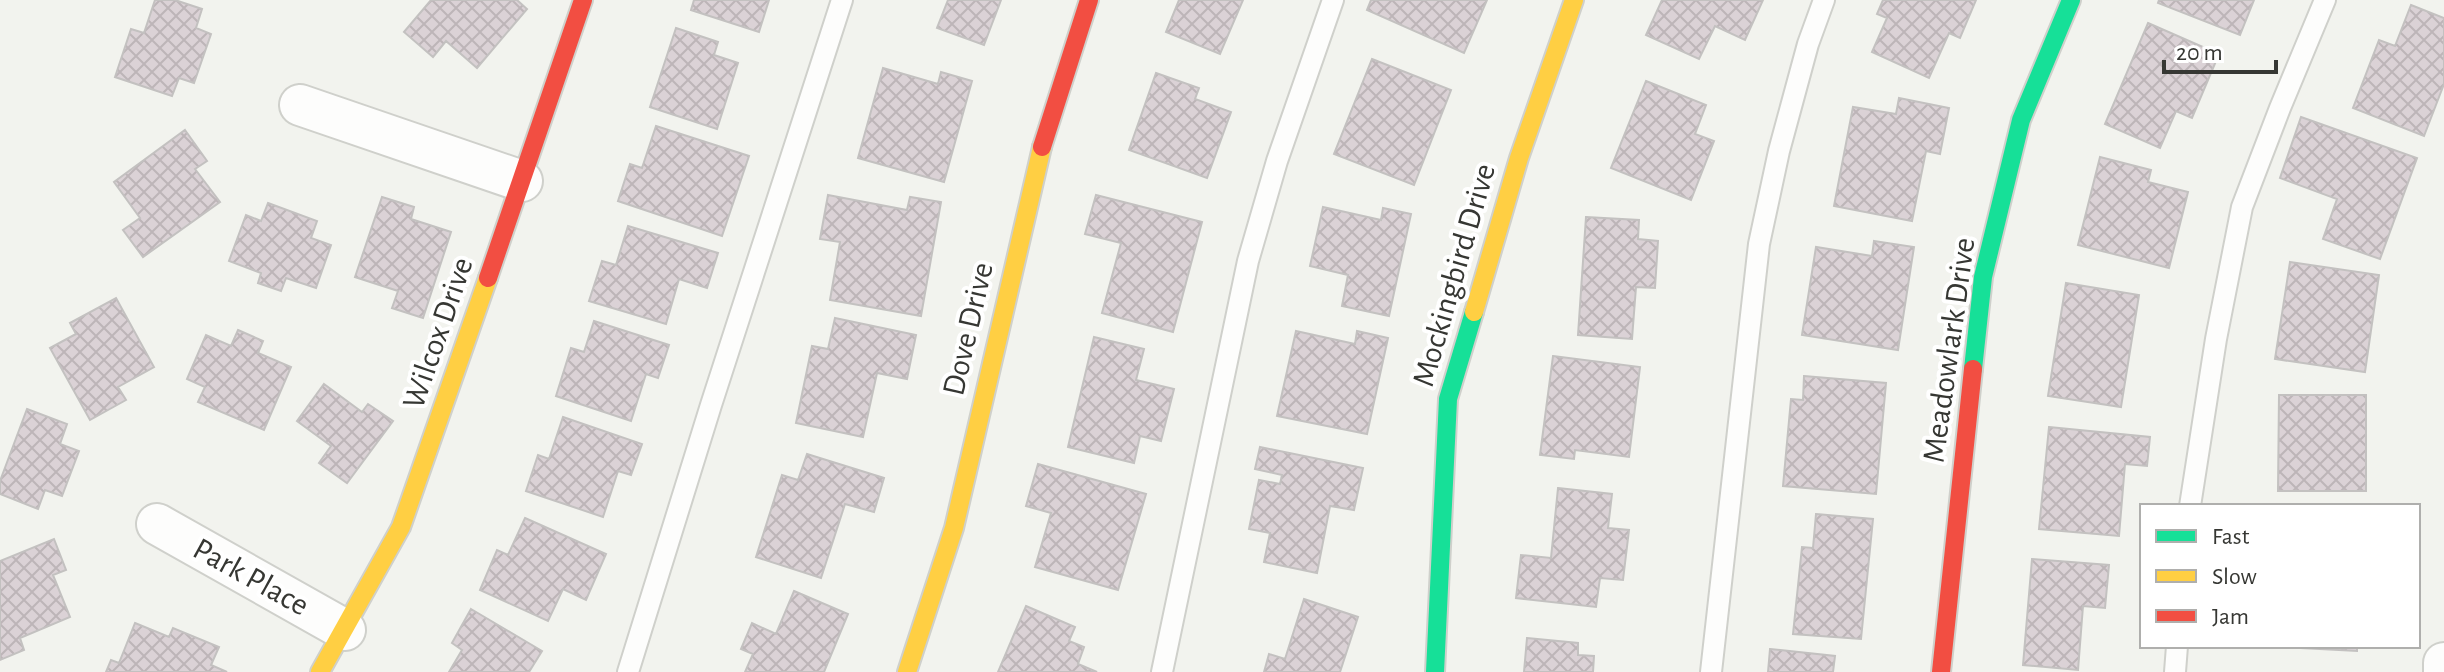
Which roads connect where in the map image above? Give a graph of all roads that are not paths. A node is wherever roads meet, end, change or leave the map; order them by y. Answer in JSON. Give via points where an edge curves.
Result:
{"nodes":[{"id":1,"x":583,"y":0,"type":"edge"},
{"id":2,"x":842,"y":0,"type":"edge"},
{"id":3,"x":1089,"y":0,"type":"edge"},
{"id":4,"x":1333,"y":0,"type":"edge"},
{"id":5,"x":1574,"y":0,"type":"edge"},
{"id":6,"x":1824,"y":0,"type":"edge"},
{"id":7,"x":2071,"y":0,"type":"edge"},
{"id":8,"x":2325,"y":0,"type":"edge"},
{"id":9,"x":300,"y":105,"type":"dead end"},
{"id":10,"x":522,"y":181,"type":"junction"},
{"id":11,"x":2190,"y":504,"type":"edge"},
{"id":12,"x":157,"y":524,"type":"dead end"},
{"id":13,"x":345,"y":630,"type":"junction"},
{"id":14,"x":2177,"y":648,"type":"edge"},
{"id":15,"x":2444,"y":663,"type":"edge"},
{"id":16,"x":320,"y":672,"type":"edge"},
{"id":17,"x":628,"y":672,"type":"edge"},
{"id":18,"x":907,"y":672,"type":"edge"},
{"id":19,"x":1162,"y":672,"type":"edge"},
{"id":20,"x":1435,"y":672,"type":"edge"},
{"id":21,"x":1711,"y":672,"type":"edge"},
{"id":22,"x":1941,"y":672,"type":"edge"},
{"id":23,"x":2175,"y":672,"type":"edge"},
{"id":24,"x":2444,"y":672,"type":"edge"}],
"edges":[{"from":1,"to":10,"type":"street","name":"Wilcox Drive"},
{"from":2,"to":17,"type":"lane"},
{"from":3,"to":18,"type":"street","name":"Dove Drive","via":[[1037,162],[954,528]]},
{"from":4,"to":19,"type":"lane","via":[[1248,261]]},
{"from":5,"to":20,"type":"street","name":"Mockingbird Drive","via":[[1519,158],[1448,399]]},
{"from":6,"to":21,"type":"lane","via":[[1787,120],[1759,244]]},
{"from":7,"to":22,"type":"street","name":"Meadowlark Drive","via":[[2021,120],[1983,277]]},
{"from":8,"to":11,"type":"lane","via":[[2242,207]]},
{"from":9,"to":10,"type":"street"},
{"from":10,"to":13,"type":"street","name":"Wilcox Drive","via":[[401,527]]},
{"from":12,"to":13,"type":"street","name":"Park Place"},
{"from":13,"to":16,"type":"street","name":"Wilcox Drive"},
{"from":14,"to":23,"type":"lane"},
{"from":15,"to":24,"type":"street"}]}
